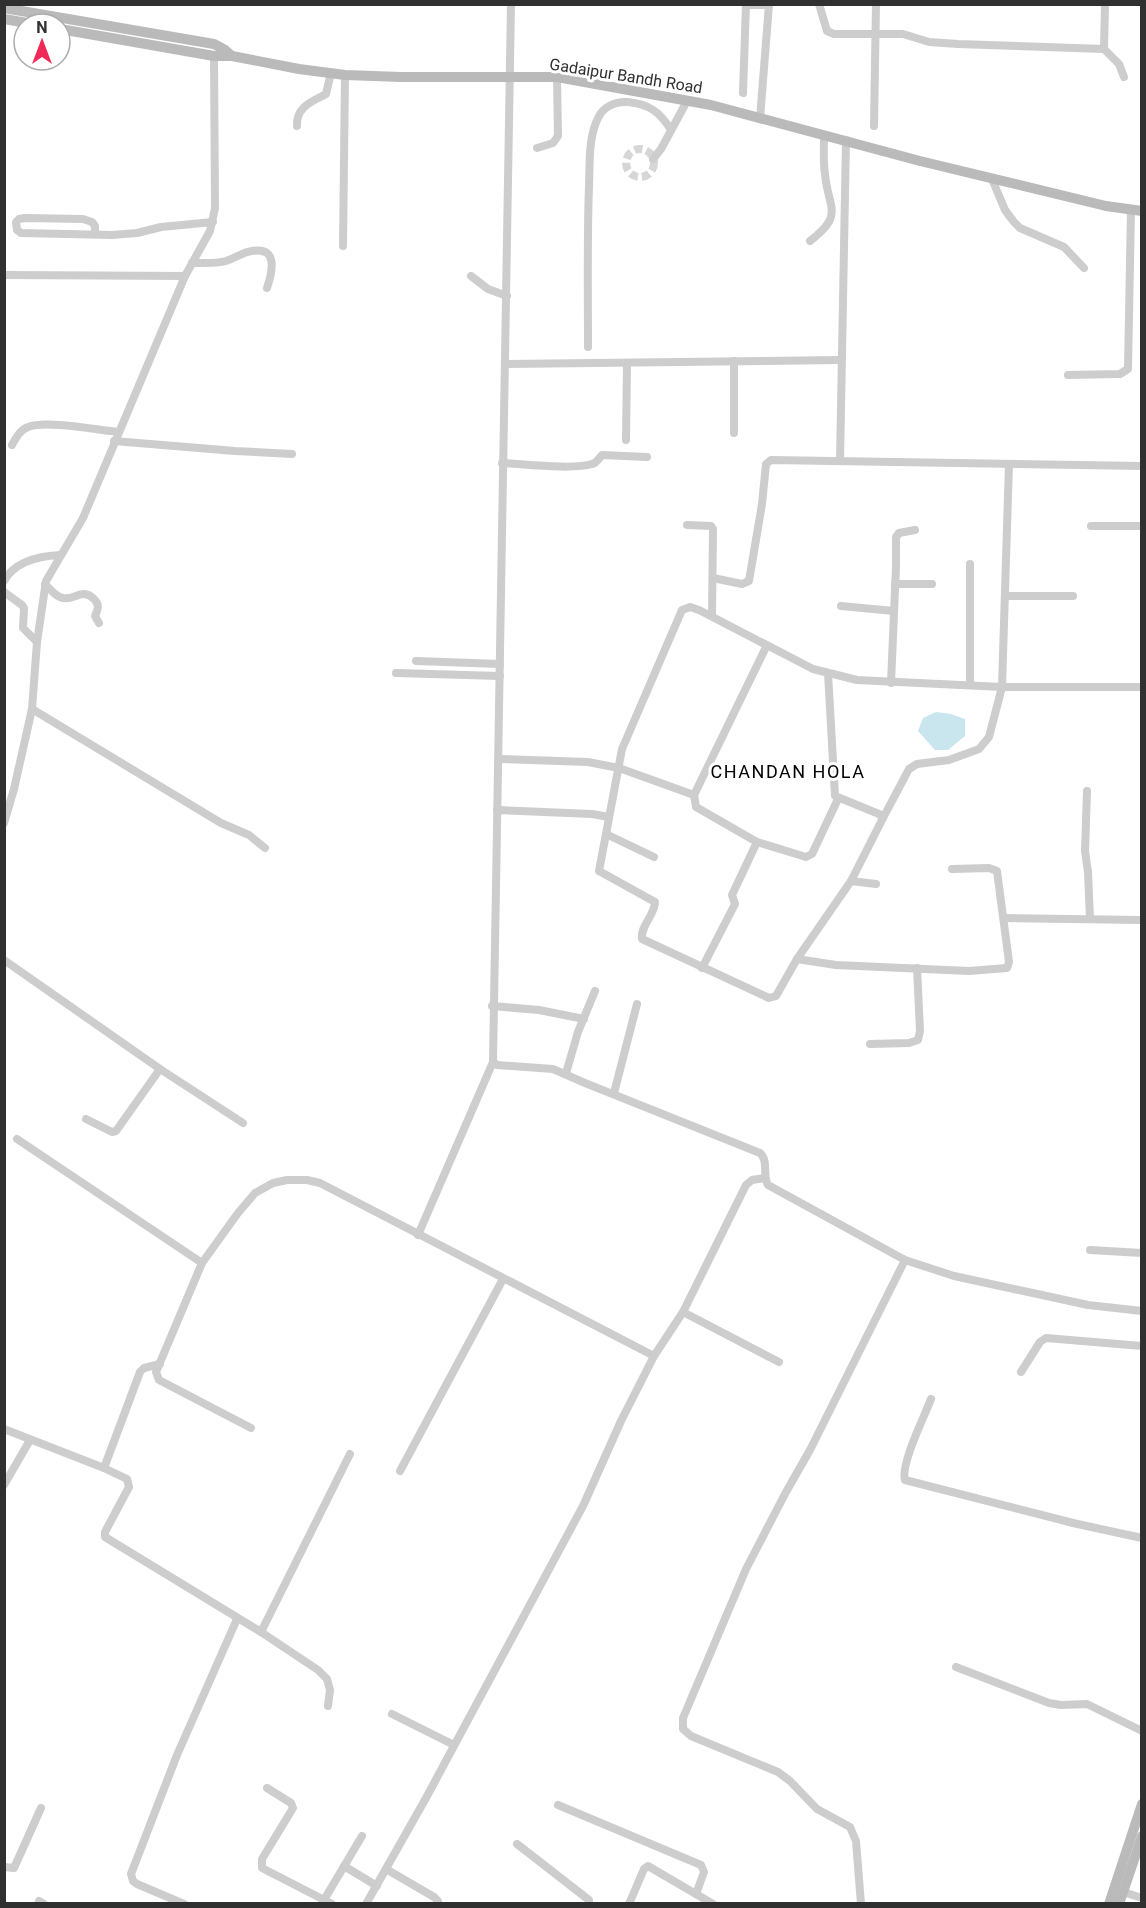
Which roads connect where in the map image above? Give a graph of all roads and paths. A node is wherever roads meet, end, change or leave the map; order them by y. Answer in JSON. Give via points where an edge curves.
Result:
{"nodes":[{"id":1,"x":511,"y":4,"type":"edge"},
{"id":2,"x":819,"y":4,"type":"edge"},
{"id":3,"x":876,"y":4,"type":"edge"},
{"id":4,"x":1105,"y":4,"type":"edge"},
{"id":5,"x":746,"y":5,"type":"edge"},
{"id":6,"x":769,"y":5,"type":"edge"},
{"id":7,"x":4,"y":8,"type":"edge"},
{"id":8,"x":72,"y":30,"type":"edge"},
{"id":9,"x":876,"y":34,"type":"junction"},
{"id":10,"x":1104,"y":49,"type":"junction"},
{"id":11,"x":214,"y":56,"type":"junction"},
{"id":12,"x":232,"y":56,"type":"junction"},
{"id":13,"x":331,"y":73,"type":"junction"},
{"id":14,"x":345,"y":75,"type":"junction"},
{"id":15,"x":510,"y":76,"type":"junction"},
{"id":16,"x":1124,"y":76,"type":"dead end"},
{"id":17,"x":557,"y":77,"type":"junction"},
{"id":18,"x":743,"y":93,"type":"dead end"},
{"id":19,"x":687,"y":101,"type":"junction"},
{"id":20,"x":760,"y":118,"type":"junction"},
{"id":21,"x":297,"y":126,"type":"dead end"},
{"id":22,"x":874,"y":126,"type":"dead end"},
{"id":23,"x":671,"y":130,"type":"junction"},
{"id":24,"x":824,"y":136,"type":"junction"},
{"id":25,"x":846,"y":140,"type":"junction"},
{"id":26,"x":537,"y":148,"type":"dead end"},
{"id":27,"x":653,"y":159,"type":"tunnel mouth"},
{"id":28,"x":992,"y":178,"type":"junction"},
{"id":29,"x":1136,"y":210,"type":"edge"},
{"id":30,"x":213,"y":222,"type":"junction"},
{"id":31,"x":94,"y":234,"type":"junction"},
{"id":32,"x":810,"y":241,"type":"dead end"},
{"id":33,"x":343,"y":246,"type":"dead end"},
{"id":34,"x":192,"y":263,"type":"junction"},
{"id":35,"x":1084,"y":268,"type":"dead end"},
{"id":36,"x":4,"y":275,"type":"edge"},
{"id":37,"x":185,"y":276,"type":"junction"},
{"id":38,"x":471,"y":276,"type":"dead end"},
{"id":39,"x":267,"y":288,"type":"dead end"},
{"id":40,"x":507,"y":296,"type":"junction"},
{"id":41,"x":588,"y":347,"type":"dead end"},
{"id":42,"x":841,"y":360,"type":"junction"},
{"id":43,"x":734,"y":361,"type":"junction"},
{"id":44,"x":627,"y":363,"type":"junction"},
{"id":45,"x":505,"y":364,"type":"junction"},
{"id":46,"x":1068,"y":375,"type":"dead end"},
{"id":47,"x":118,"y":432,"type":"junction"},
{"id":48,"x":734,"y":433,"type":"dead end"},
{"id":49,"x":626,"y":440,"type":"dead end"},
{"id":50,"x":114,"y":441,"type":"junction"},
{"id":51,"x":12,"y":445,"type":"dead end"},
{"id":52,"x":292,"y":454,"type":"dead end"},
{"id":53,"x":647,"y":457,"type":"dead end"},
{"id":54,"x":840,"y":461,"type":"junction"},
{"id":55,"x":502,"y":463,"type":"junction"},
{"id":56,"x":1009,"y":464,"type":"junction"},
{"id":57,"x":1142,"y":466,"type":"edge"},
{"id":58,"x":687,"y":525,"type":"dead end"},
{"id":59,"x":1090,"y":525,"type":"dead end"},
{"id":60,"x":1142,"y":526,"type":"edge"},
{"id":61,"x":915,"y":530,"type":"dead end"},
{"id":62,"x":60,"y":555,"type":"junction"},
{"id":63,"x":970,"y":564,"type":"dead end"},
{"id":64,"x":713,"y":578,"type":"junction"},
{"id":65,"x":4,"y":581,"type":"edge"},
{"id":66,"x":45,"y":584,"type":"junction"},
{"id":67,"x":895,"y":584,"type":"junction"},
{"id":68,"x":932,"y":584,"type":"dead end"},
{"id":69,"x":4,"y":592,"type":"edge"},
{"id":70,"x":1005,"y":596,"type":"junction"},
{"id":71,"x":1072,"y":596,"type":"dead end"},
{"id":72,"x":841,"y":606,"type":"dead end"},
{"id":73,"x":894,"y":611,"type":"junction"},
{"id":74,"x":712,"y":616,"type":"junction"},
{"id":75,"x":99,"y":623,"type":"dead end"},
{"id":76,"x":37,"y":642,"type":"junction"},
{"id":77,"x":767,"y":645,"type":"junction"},
{"id":78,"x":416,"y":660,"type":"dead end"},
{"id":79,"x":500,"y":664,"type":"junction"},
{"id":80,"x":396,"y":673,"type":"dead end"},
{"id":81,"x":828,"y":673,"type":"junction"},
{"id":82,"x":500,"y":676,"type":"junction"},
{"id":83,"x":891,"y":683,"type":"junction"},
{"id":84,"x":970,"y":685,"type":"junction"},
{"id":85,"x":1002,"y":687,"type":"junction"},
{"id":86,"x":1142,"y":687,"type":"edge"},
{"id":87,"x":32,"y":709,"type":"junction"},
{"id":88,"x":498,"y":759,"type":"junction"},
{"id":89,"x":619,"y":768,"type":"junction"},
{"id":90,"x":1087,"y":791,"type":"dead end"},
{"id":91,"x":694,"y":795,"type":"junction"},
{"id":92,"x":838,"y":799,"type":"junction"},
{"id":93,"x":497,"y":810,"type":"junction"},
{"id":94,"x":609,"y":817,"type":"junction"},
{"id":95,"x":883,"y":818,"type":"junction"},
{"id":96,"x":4,"y":823,"type":"edge"},
{"id":97,"x":606,"y":834,"type":"junction"},
{"id":98,"x":757,"y":842,"type":"junction"},
{"id":99,"x":265,"y":848,"type":"dead end"},
{"id":100,"x":654,"y":857,"type":"dead end"},
{"id":101,"x":951,"y":869,"type":"dead end"},
{"id":102,"x":851,"y":882,"type":"junction"},
{"id":103,"x":876,"y":884,"type":"dead end"},
{"id":104,"x":1004,"y":918,"type":"junction"},
{"id":105,"x":1090,"y":919,"type":"junction"},
{"id":106,"x":1142,"y":920,"type":"edge"},
{"id":107,"x":797,"y":959,"type":"junction"},
{"id":108,"x":4,"y":960,"type":"edge"},
{"id":109,"x":702,"y":968,"type":"junction"},
{"id":110,"x":917,"y":968,"type":"junction"},
{"id":111,"x":595,"y":991,"type":"dead end"},
{"id":112,"x":637,"y":1004,"type":"dead end"},
{"id":113,"x":492,"y":1006,"type":"junction"},
{"id":114,"x":584,"y":1019,"type":"junction"},
{"id":115,"x":870,"y":1044,"type":"dead end"},
{"id":116,"x":493,"y":1062,"type":"junction"},
{"id":117,"x":160,"y":1069,"type":"junction"},
{"id":118,"x":566,"y":1073,"type":"junction"},
{"id":119,"x":614,"y":1093,"type":"junction"},
{"id":120,"x":86,"y":1119,"type":"dead end"},
{"id":121,"x":243,"y":1123,"type":"dead end"},
{"id":122,"x":17,"y":1139,"type":"dead end"},
{"id":123,"x":765,"y":1178,"type":"junction"},
{"id":124,"x":418,"y":1235,"type":"junction"},
{"id":125,"x":1090,"y":1250,"type":"dead end"},
{"id":126,"x":1142,"y":1253,"type":"edge"},
{"id":127,"x":905,"y":1260,"type":"junction"},
{"id":128,"x":202,"y":1263,"type":"junction"},
{"id":129,"x":504,"y":1279,"type":"junction"},
{"id":130,"x":1142,"y":1311,"type":"edge"},
{"id":131,"x":683,"y":1312,"type":"junction"},
{"id":132,"x":1142,"y":1346,"type":"edge"},
{"id":133,"x":654,"y":1356,"type":"junction"},
{"id":134,"x":779,"y":1362,"type":"dead end"},
{"id":135,"x":160,"y":1364,"type":"junction"},
{"id":136,"x":1021,"y":1372,"type":"dead end"},
{"id":137,"x":931,"y":1399,"type":"dead end"},
{"id":138,"x":251,"y":1428,"type":"dead end"},
{"id":139,"x":4,"y":1429,"type":"edge"},
{"id":140,"x":30,"y":1440,"type":"junction"},
{"id":141,"x":350,"y":1454,"type":"dead end"},
{"id":142,"x":104,"y":1468,"type":"junction"},
{"id":143,"x":400,"y":1471,"type":"dead end"},
{"id":144,"x":4,"y":1485,"type":"edge"},
{"id":145,"x":1142,"y":1538,"type":"edge"},
{"id":146,"x":237,"y":1619,"type":"junction"},
{"id":147,"x":261,"y":1632,"type":"junction"},
{"id":148,"x":956,"y":1666,"type":"dead end"},
{"id":149,"x":328,"y":1706,"type":"dead end"},
{"id":150,"x":392,"y":1714,"type":"dead end"},
{"id":151,"x":1142,"y":1731,"type":"edge"},
{"id":152,"x":454,"y":1745,"type":"junction"},
{"id":153,"x":267,"y":1788,"type":"dead end"},
{"id":154,"x":1142,"y":1804,"type":"edge"},
{"id":155,"x":558,"y":1805,"type":"dead end"},
{"id":156,"x":41,"y":1808,"type":"dead end"},
{"id":157,"x":362,"y":1836,"type":"dead end"},
{"id":158,"x":1142,"y":1836,"type":"edge"},
{"id":159,"x":516,"y":1844,"type":"dead end"},
{"id":160,"x":344,"y":1866,"type":"junction"},
{"id":161,"x":4,"y":1867,"type":"edge"},
{"id":162,"x":386,"y":1869,"type":"junction"},
{"id":163,"x":377,"y":1886,"type":"junction"},
{"id":164,"x":1123,"y":1892,"type":"junction"},
{"id":165,"x":696,"y":1894,"type":"junction"},
{"id":166,"x":1142,"y":1898,"type":"edge"},
{"id":167,"x":324,"y":1900,"type":"junction"},
{"id":168,"x":184,"y":1904,"type":"edge"},
{"id":169,"x":332,"y":1904,"type":"edge"},
{"id":170,"x":366,"y":1904,"type":"edge"},
{"id":171,"x":437,"y":1904,"type":"edge"},
{"id":172,"x":589,"y":1904,"type":"edge"},
{"id":173,"x":629,"y":1904,"type":"edge"},
{"id":174,"x":713,"y":1904,"type":"edge"},
{"id":175,"x":861,"y":1904,"type":"edge"},
{"id":176,"x":1109,"y":1904,"type":"edge"},
{"id":177,"x":1119,"y":1904,"type":"edge"}],
"edges":[{"from":1,"to":15,"type":"street"},
{"from":2,"to":9,"type":"street","via":[[827,31],[839,35]]},
{"from":3,"to":9,"type":"street"},
{"from":4,"to":10,"type":"street"},
{"from":5,"to":6,"type":"street"},
{"from":5,"to":18,"type":"street"},
{"from":6,"to":20,"type":"street"},
{"from":7,"to":12,"type":"street","via":[[214,44]]},
{"from":8,"to":11,"type":"street","name":"Gadaipur Bandh Road"},
{"from":9,"to":10,"type":"street","via":[[910,35],[928,42],[958,44]]},
{"from":9,"to":22,"type":"street"},
{"from":10,"to":16,"type":"street","via":[[1119,64]]},
{"from":11,"to":12,"type":"street","name":"Gadaipur Bandh Road"},
{"from":11,"to":30,"type":"street"},
{"from":12,"to":13,"type":"street","name":"Gadaipur Bandh Road"},
{"from":13,"to":14,"type":"street","name":"Gadaipur Bandh Road"},
{"from":13,"to":21,"type":"street","via":[[326,94],[306,104],[297,118]]},
{"from":14,"to":15,"type":"street","name":"Gadaipur Bandh Road"},
{"from":14,"to":33,"type":"street"},
{"from":15,"to":17,"type":"street","name":"Gadaipur Bandh Road"},
{"from":15,"to":40,"type":"street"},
{"from":17,"to":19,"type":"street","name":"Gadaipur Bandh Road"},
{"from":17,"to":26,"type":"street","via":[[558,136],[553,143]]},
{"from":19,"to":20,"type":"street","name":"Gadaipur Bandh Road"},
{"from":19,"to":23,"type":"street"},
{"from":20,"to":24,"type":"street","name":"Gadaipur Bandh Road"},
{"from":23,"to":27,"type":"street"},
{"from":23,"to":41,"type":"street","via":[[657,111],[624,101],[609,106],[597,119],[591,143],[589,187]]},
{"from":24,"to":25,"type":"street","name":"Gadaipur Bandh Road"},
{"from":24,"to":32,"type":"street","via":[[831,217],[828,225]]},
{"from":25,"to":28,"type":"street","name":"Gadaipur Bandh Road"},
{"from":25,"to":42,"type":"street"},
{"from":28,"to":29,"type":"street","name":"Gadaipur Bandh Road"},
{"from":28,"to":35,"type":"street","via":[[1005,210],[1020,228],[1064,246]]},
{"from":29,"to":46,"type":"street","via":[[1128,369],[1120,374]]},
{"from":30,"to":31,"type":"street","via":[[161,226],[122,235]]},
{"from":30,"to":34,"type":"street"},
{"from":31,"to":31,"type":"street","via":[[95,226],[87,220],[25,218],[16,222],[21,233]]},
{"from":34,"to":37,"type":"street"},
{"from":34,"to":39,"type":"street","via":[[218,262],[265,251],[273,266]]},
{"from":36,"to":37,"type":"street"},
{"from":37,"to":47,"type":"street"},
{"from":38,"to":40,"type":"street","via":[[488,289]]},
{"from":40,"to":45,"type":"street"},
{"from":42,"to":43,"type":"street"},
{"from":42,"to":54,"type":"street"},
{"from":43,"to":44,"type":"street"},
{"from":43,"to":48,"type":"street"},
{"from":44,"to":45,"type":"street"},
{"from":44,"to":49,"type":"street"},
{"from":45,"to":55,"type":"street"},
{"from":47,"to":50,"type":"street"},
{"from":47,"to":51,"type":"street","via":[[30,427]]},
{"from":50,"to":52,"type":"street"},
{"from":50,"to":62,"type":"street","via":[[83,518]]},
{"from":53,"to":55,"type":"street","via":[[602,455],[594,464],[579,465]]},
{"from":54,"to":56,"type":"street"},
{"from":54,"to":64,"type":"street","via":[[767,462],[749,581],[742,584]]},
{"from":55,"to":79,"type":"street"},
{"from":56,"to":57,"type":"street"},
{"from":56,"to":70,"type":"street"},
{"from":58,"to":64,"type":"street","via":[[713,529]]},
{"from":59,"to":60,"type":"street"},
{"from":61,"to":67,"type":"street","via":[[896,537]]},
{"from":62,"to":65,"type":"street","via":[[42,556],[15,567]]},
{"from":62,"to":66,"type":"street"},
{"from":63,"to":84,"type":"street"},
{"from":64,"to":74,"type":"street"},
{"from":66,"to":75,"type":"street","via":[[62,598],[91,596],[99,606],[95,616]]},
{"from":66,"to":76,"type":"street"},
{"from":67,"to":68,"type":"street"},
{"from":67,"to":73,"type":"street"},
{"from":69,"to":76,"type":"street","via":[[24,608],[23,628]]},
{"from":70,"to":71,"type":"street"},
{"from":70,"to":85,"type":"street"},
{"from":72,"to":73,"type":"street"},
{"from":73,"to":83,"type":"street"},
{"from":74,"to":77,"type":"street"},
{"from":74,"to":89,"type":"street","via":[[695,608],[682,610],[624,745]]},
{"from":76,"to":87,"type":"street"},
{"from":77,"to":81,"type":"street"},
{"from":77,"to":91,"type":"street"},
{"from":78,"to":79,"type":"street"},
{"from":79,"to":82,"type":"street"},
{"from":80,"to":82,"type":"street"},
{"from":81,"to":83,"type":"street"},
{"from":81,"to":92,"type":"street","via":[[834,791]]},
{"from":82,"to":88,"type":"street"},
{"from":83,"to":84,"type":"street"},
{"from":84,"to":85,"type":"street"},
{"from":85,"to":86,"type":"street"},
{"from":85,"to":95,"type":"street","via":[[983,746],[949,760],[917,764],[909,769]]},
{"from":87,"to":96,"type":"street"},
{"from":87,"to":99,"type":"street"},
{"from":88,"to":89,"type":"street","via":[[588,762]]},
{"from":88,"to":93,"type":"street"},
{"from":89,"to":91,"type":"street"},
{"from":89,"to":94,"type":"street"},
{"from":90,"to":105,"type":"street","via":[[1085,851]]},
{"from":91,"to":98,"type":"street","via":[[696,807]]},
{"from":92,"to":95,"type":"street"},
{"from":92,"to":98,"type":"street","via":[[812,854],[800,857]]},
{"from":93,"to":94,"type":"street"},
{"from":93,"to":113,"type":"street"},
{"from":94,"to":97,"type":"street"},
{"from":95,"to":102,"type":"street"},
{"from":97,"to":100,"type":"street"},
{"from":97,"to":109,"type":"street","via":[[600,872],[655,902],[642,939]]},
{"from":98,"to":109,"type":"street","via":[[732,895],[735,904]]},
{"from":101,"to":104,"type":"street","via":[[997,871]]},
{"from":102,"to":103,"type":"street"},
{"from":102,"to":107,"type":"street"},
{"from":104,"to":105,"type":"street"},
{"from":104,"to":110,"type":"street","via":[[1009,962],[1004,970]]},
{"from":105,"to":106,"type":"street"},
{"from":107,"to":109,"type":"street","via":[[774,998]]},
{"from":107,"to":110,"type":"street"},
{"from":108,"to":117,"type":"street"},
{"from":110,"to":115,"type":"street","via":[[918,1040]]},
{"from":111,"to":114,"type":"street"},
{"from":112,"to":119,"type":"street"},
{"from":113,"to":114,"type":"street"},
{"from":113,"to":116,"type":"street"},
{"from":114,"to":118,"type":"street"},
{"from":116,"to":118,"type":"street"},
{"from":116,"to":124,"type":"street"},
{"from":117,"to":120,"type":"street","via":[[116,1131]]},
{"from":117,"to":121,"type":"street"},
{"from":118,"to":119,"type":"street"},
{"from":119,"to":123,"type":"street","via":[[760,1153],[765,1159]]},
{"from":122,"to":128,"type":"street"},
{"from":123,"to":127,"type":"street","via":[[768,1185]]},
{"from":123,"to":131,"type":"street","via":[[746,1185]]},
{"from":124,"to":128,"type":"street","via":[[320,1183],[287,1180],[255,1193]]},
{"from":124,"to":129,"type":"street"},
{"from":125,"to":126,"type":"street"},
{"from":127,"to":130,"type":"street","via":[[954,1276],[1088,1305]]},
{"from":127,"to":175,"type":"street","via":[[743,1575],[683,1719],[683,1729],[691,1736],[778,1772],[817,1809],[850,1827],[856,1841]]},
{"from":128,"to":135,"type":"street"},
{"from":129,"to":133,"type":"street"},
{"from":129,"to":143,"type":"street"},
{"from":131,"to":133,"type":"street"},
{"from":131,"to":134,"type":"street"},
{"from":132,"to":136,"type":"street","via":[[1046,1338]]},
{"from":133,"to":152,"type":"street","via":[[583,1506]]},
{"from":135,"to":138,"type":"street","via":[[156,1372],[159,1380]]},
{"from":135,"to":142,"type":"street","via":[[141,1372]]},
{"from":137,"to":145,"type":"street","via":[[903,1473],[905,1480]]},
{"from":139,"to":140,"type":"street"},
{"from":140,"to":142,"type":"street"},
{"from":140,"to":144,"type":"street"},
{"from":141,"to":147,"type":"street"},
{"from":142,"to":146,"type":"street","via":[[127,1479],[129,1487],[105,1537]]},
{"from":146,"to":147,"type":"street"},
{"from":146,"to":168,"type":"street","via":[[177,1755],[131,1874],[137,1884]]},
{"from":147,"to":149,"type":"street","via":[[327,1679],[331,1693]]},
{"from":148,"to":151,"type":"street","via":[[1049,1703],[1087,1704]]},
{"from":150,"to":152,"type":"street"},
{"from":152,"to":162,"type":"street"},
{"from":153,"to":167,"type":"street","via":[[293,1808],[262,1859],[262,1868]]},
{"from":154,"to":176,"type":"street"},
{"from":155,"to":165,"type":"street","via":[[701,1865],[704,1872]]},
{"from":156,"to":161,"type":"street","via":[[14,1868]]},
{"from":157,"to":160,"type":"street"},
{"from":158,"to":164,"type":"street"},
{"from":159,"to":172,"type":"street"},
{"from":160,"to":163,"type":"street"},
{"from":160,"to":167,"type":"street"},
{"from":162,"to":163,"type":"street"},
{"from":162,"to":171,"type":"street","via":[[434,1897]]},
{"from":163,"to":170,"type":"street"},
{"from":164,"to":166,"type":"street"},
{"from":164,"to":177,"type":"street"},
{"from":165,"to":173,"type":"street","via":[[646,1866]]},
{"from":165,"to":174,"type":"street"},
{"from":167,"to":169,"type":"street"}]}
